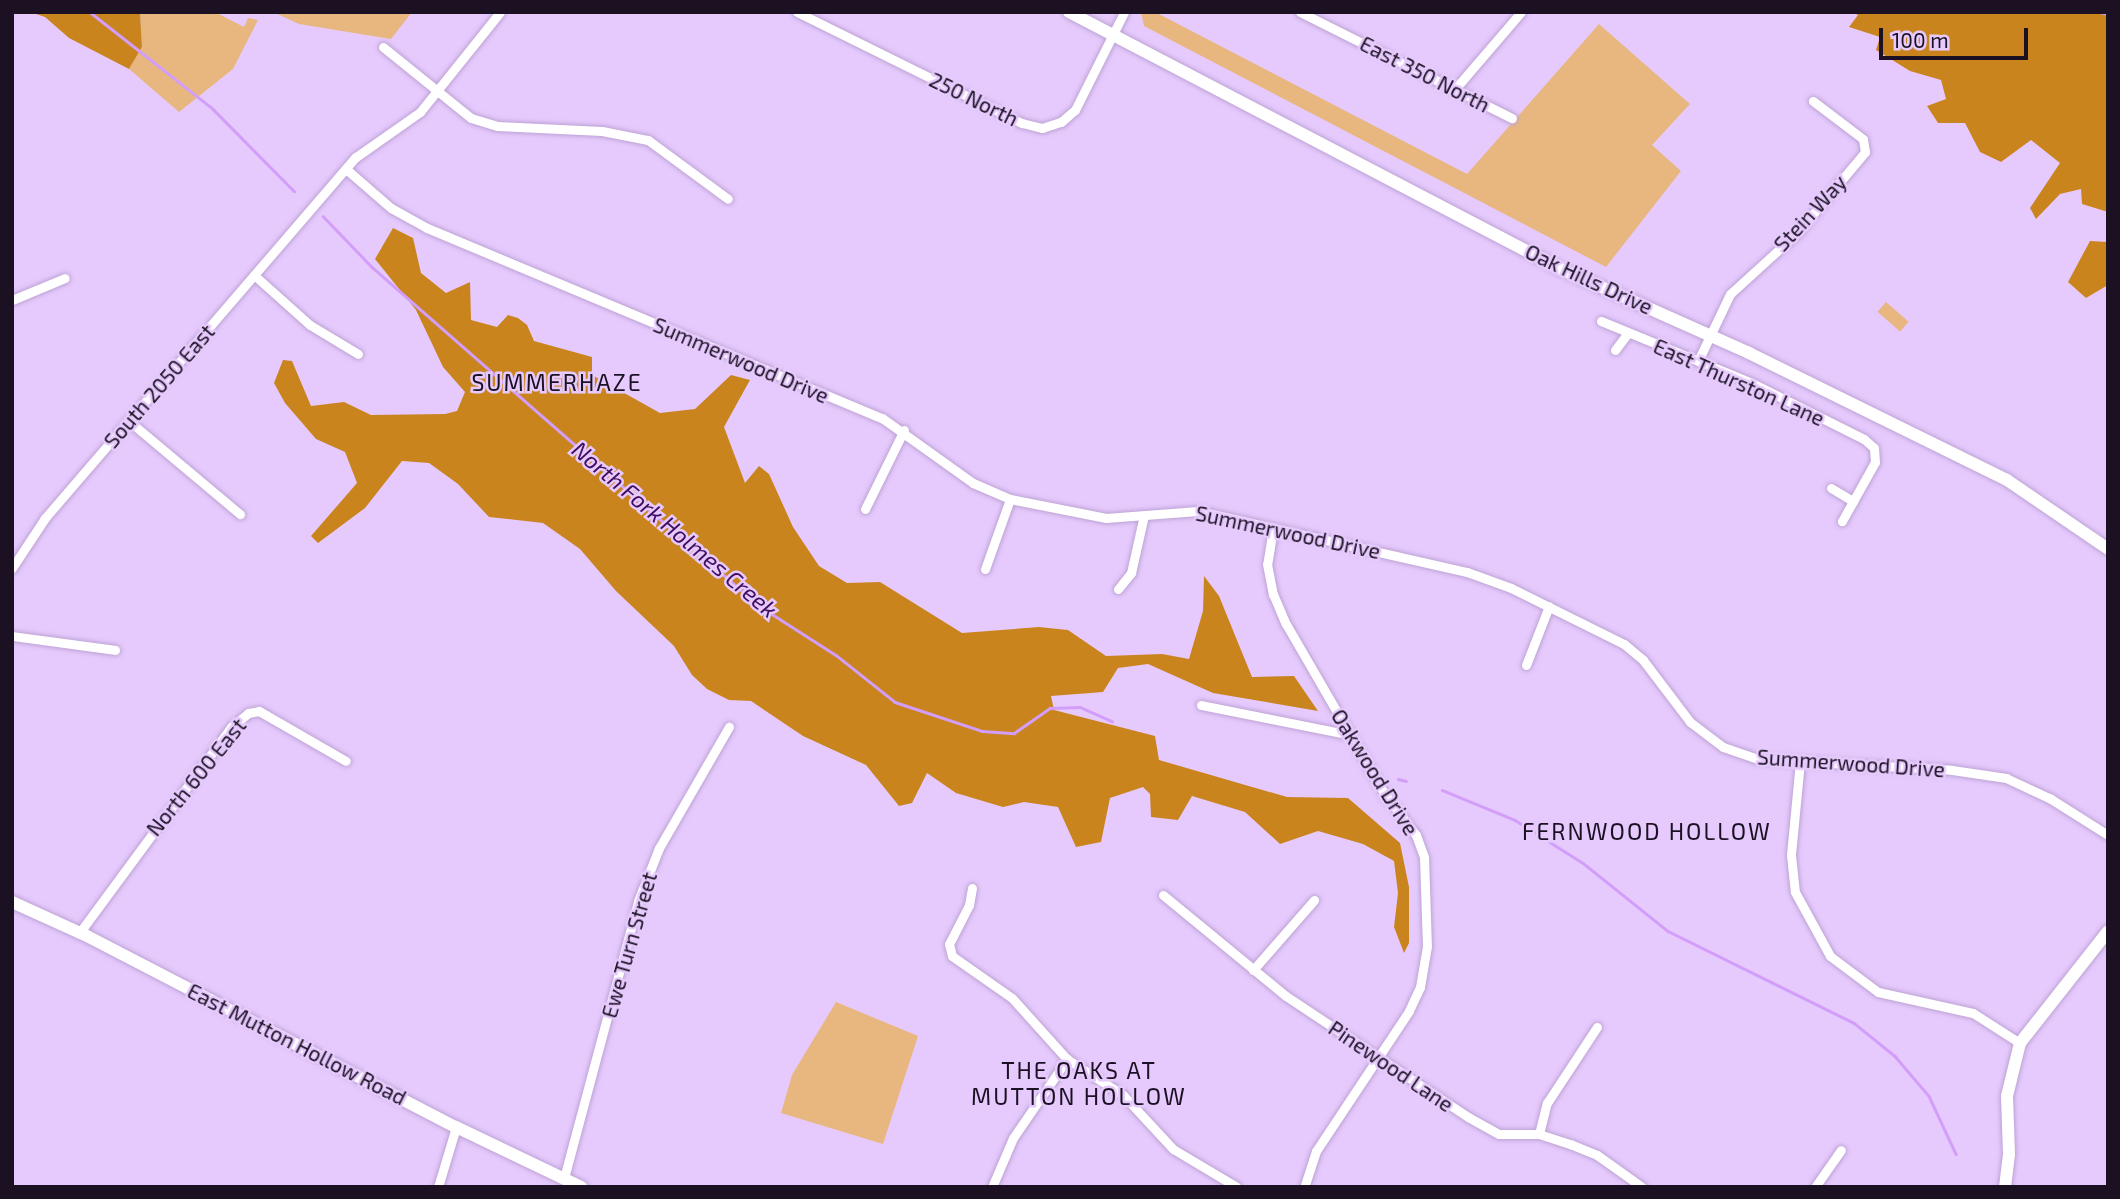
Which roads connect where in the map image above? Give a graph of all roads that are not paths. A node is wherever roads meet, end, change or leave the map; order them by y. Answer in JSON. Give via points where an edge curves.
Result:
{"nodes":[{"id":1,"x":500,"y":12,"type":"edge"},
{"id":2,"x":797,"y":12,"type":"edge"},
{"id":3,"x":1069,"y":12,"type":"edge"},
{"id":4,"x":1124,"y":12,"type":"edge"},
{"id":5,"x":1300,"y":12,"type":"edge"},
{"id":6,"x":1521,"y":12,"type":"edge"},
{"id":7,"x":1113,"y":33,"type":"junction"},
{"id":8,"x":383,"y":47,"type":"dead end"},
{"id":9,"x":1455,"y":89,"type":"junction"},
{"id":10,"x":437,"y":90,"type":"junction"},
{"id":11,"x":1813,"y":101,"type":"dead end"},
{"id":12,"x":1512,"y":118,"type":"dead end"},
{"id":13,"x":346,"y":169,"type":"junction"},
{"id":14,"x":728,"y":199,"type":"dead end"},
{"id":15,"x":254,"y":275,"type":"junction"},
{"id":16,"x":65,"y":278,"type":"dead end"},
{"id":17,"x":12,"y":299,"type":"edge"},
{"id":18,"x":1601,"y":321,"type":"dead end"},
{"id":19,"x":1628,"y":333,"type":"junction"},
{"id":20,"x":1710,"y":335,"type":"junction"},
{"id":21,"x":1615,"y":350,"type":"dead end"},
{"id":22,"x":358,"y":354,"type":"dead end"},
{"id":23,"x":1698,"y":362,"type":"junction"},
{"id":24,"x":129,"y":421,"type":"junction"},
{"id":25,"x":904,"y":430,"type":"junction"},
{"id":26,"x":1831,"y":488,"type":"dead end"},
{"id":27,"x":1010,"y":499,"type":"junction"},
{"id":28,"x":1853,"y":502,"type":"junction"},
{"id":29,"x":865,"y":509,"type":"dead end"},
{"id":30,"x":240,"y":514,"type":"dead end"},
{"id":31,"x":1144,"y":515,"type":"junction"},
{"id":32,"x":1842,"y":521,"type":"dead end"},
{"id":33,"x":1273,"y":528,"type":"junction"},
{"id":34,"x":2108,"y":549,"type":"edge"},
{"id":35,"x":12,"y":568,"type":"edge"},
{"id":36,"x":985,"y":569,"type":"dead end"},
{"id":37,"x":1118,"y":589,"type":"dead end"},
{"id":38,"x":1549,"y":606,"type":"junction"},
{"id":39,"x":12,"y":636,"type":"edge"},
{"id":40,"x":115,"y":650,"type":"dead end"},
{"id":41,"x":1526,"y":665,"type":"dead end"},
{"id":42,"x":1201,"y":705,"type":"dead end"},
{"id":43,"x":729,"y":727,"type":"dead end"},
{"id":44,"x":1351,"y":735,"type":"junction"},
{"id":45,"x":346,"y":761,"type":"dead end"},
{"id":46,"x":1800,"y":761,"type":"junction"},
{"id":47,"x":2108,"y":835,"type":"edge"},
{"id":48,"x":972,"y":888,"type":"dead end"},
{"id":49,"x":1163,"y":895,"type":"dead end"},
{"id":50,"x":1314,"y":900,"type":"dead end"},
{"id":51,"x":12,"y":902,"type":"edge"},
{"id":52,"x":2108,"y":930,"type":"edge"},
{"id":53,"x":80,"y":932,"type":"junction"},
{"id":54,"x":1253,"y":970,"type":"junction"},
{"id":55,"x":1597,"y":1027,"type":"dead end"},
{"id":56,"x":2020,"y":1043,"type":"junction"},
{"id":57,"x":1378,"y":1058,"type":"junction"},
{"id":58,"x":1067,"y":1059,"type":"junction"},
{"id":59,"x":456,"y":1128,"type":"junction"},
{"id":60,"x":1539,"y":1134,"type":"junction"},
{"id":61,"x":1841,"y":1150,"type":"dead end"},
{"id":62,"x":564,"y":1178,"type":"junction"},
{"id":63,"x":1233,"y":1186,"type":"edge"},
{"id":64,"x":438,"y":1187,"type":"edge"},
{"id":65,"x":581,"y":1187,"type":"edge"},
{"id":66,"x":992,"y":1187,"type":"edge"},
{"id":67,"x":1304,"y":1187,"type":"edge"},
{"id":68,"x":1642,"y":1187,"type":"edge"},
{"id":69,"x":1815,"y":1187,"type":"edge"},
{"id":70,"x":2005,"y":1187,"type":"edge"}],
"edges":[{"from":1,"to":10,"type":"street","name":"South 2050 East"},
{"from":2,"to":7,"type":"street","name":"250 North","via":[[1022,123],[1042,128],[1061,122],[1075,110]]},
{"from":3,"to":7,"type":"main road","name":"Oak Hills Drive"},
{"from":4,"to":7,"type":"street"},
{"from":5,"to":9,"type":"street","name":"East 350 North"},
{"from":6,"to":9,"type":"street"},
{"from":7,"to":20,"type":"main road","name":"Oak Hills Drive","via":[[1563,270]]},
{"from":8,"to":10,"type":"street"},
{"from":9,"to":12,"type":"street","name":"East 350 North"},
{"from":10,"to":13,"type":"street","name":"South 2050 East","via":[[420,112],[371,144]]},
{"from":10,"to":14,"type":"street","via":[[471,118],[496,125],[602,131],[648,140]]},
{"from":11,"to":20,"type":"street","name":"Stein Way","via":[[1863,139],[1866,152],[1797,233],[1730,294]]},
{"from":13,"to":15,"type":"street","name":"South 2050 East"},
{"from":13,"to":25,"type":"street","name":"Summerwood Drive","via":[[391,208],[427,229]]},
{"from":15,"to":22,"type":"street","via":[[310,325]]},
{"from":15,"to":24,"type":"street","name":"South 2050 East"},
{"from":16,"to":17,"type":"street"},
{"from":18,"to":19,"type":"street","name":"East Thurston Lane"},
{"from":19,"to":21,"type":"street"},
{"from":19,"to":23,"type":"street","name":"East Thurston Lane"},
{"from":20,"to":23,"type":"street"},
{"from":20,"to":34,"type":"main road","name":"Oak Hills Drive","via":[[2007,480]]},
{"from":23,"to":28,"type":"street","name":"East Thurston Lane","via":[[1864,439],[1874,449],[1875,462]]},
{"from":24,"to":30,"type":"street"},
{"from":24,"to":35,"type":"street","name":"South 2050 East","via":[[45,519]]},
{"from":25,"to":27,"type":"street","name":"Summerwood Drive","via":[[973,483]]},
{"from":25,"to":29,"type":"street"},
{"from":26,"to":28,"type":"street"},
{"from":27,"to":31,"type":"street","name":"Summerwood Drive","via":[[1083,515]]},
{"from":27,"to":36,"type":"street"},
{"from":28,"to":32,"type":"street"},
{"from":31,"to":33,"type":"street","name":"Summerwood Drive","via":[[1198,512]]},
{"from":31,"to":37,"type":"street","via":[[1131,573]]},
{"from":33,"to":38,"type":"street","name":"Summerwood Drive","via":[[1467,572]]},
{"from":33,"to":44,"type":"street","name":"Oakwood Drive","via":[[1267,564],[1273,594]]},
{"from":38,"to":41,"type":"street"},
{"from":38,"to":46,"type":"street","name":"Summerwood Drive","via":[[1623,644],[1643,660],[1690,722],[1723,747],[1758,759]]},
{"from":39,"to":40,"type":"street"},
{"from":42,"to":44,"type":"street"},
{"from":43,"to":62,"type":"street","name":"Ewe Turn Street","via":[[659,848],[638,901]]},
{"from":44,"to":57,"type":"street","name":"Oakwood Drive","via":[[1416,835],[1424,858],[1426,967],[1409,1011]]},
{"from":45,"to":53,"type":"street","name":"North 600 East","via":[[259,711],[248,713],[231,727]]},
{"from":46,"to":47,"type":"street","name":"Summerwood Drive","via":[[1952,770],[2006,778]]},
{"from":46,"to":56,"type":"street","via":[[1791,855],[1795,892],[1830,956],[1878,992],[1973,1013]]},
{"from":48,"to":58,"type":"street","via":[[969,905],[949,944],[952,956],[1012,998]]},
{"from":49,"to":54,"type":"street","name":"Pinewood Lane"},
{"from":50,"to":54,"type":"street"},
{"from":51,"to":53,"type":"main road","name":"East Mutton Hollow Road"},
{"from":52,"to":56,"type":"main road"},
{"from":53,"to":59,"type":"main road","name":"East Mutton Hollow Road"},
{"from":54,"to":57,"type":"street","name":"Pinewood Lane"},
{"from":55,"to":60,"type":"street","via":[[1547,1103]]},
{"from":56,"to":70,"type":"main road","via":[[2007,1096],[2010,1154]]},
{"from":57,"to":60,"type":"street","name":"Pinewood Lane","via":[[1499,1134]]},
{"from":57,"to":67,"type":"street","name":"Oakwood Drive","via":[[1316,1151]]},
{"from":58,"to":63,"type":"street","via":[[1123,1095],[1173,1149]]},
{"from":58,"to":66,"type":"street","via":[[1013,1138]]},
{"from":59,"to":62,"type":"main road","name":"East Mutton Hollow Road"},
{"from":59,"to":64,"type":"street"},
{"from":60,"to":68,"type":"street","name":"Pinewood Lane","via":[[1597,1155]]},
{"from":61,"to":69,"type":"street"},
{"from":62,"to":65,"type":"main road","name":"East Mutton Hollow Road"}]}
